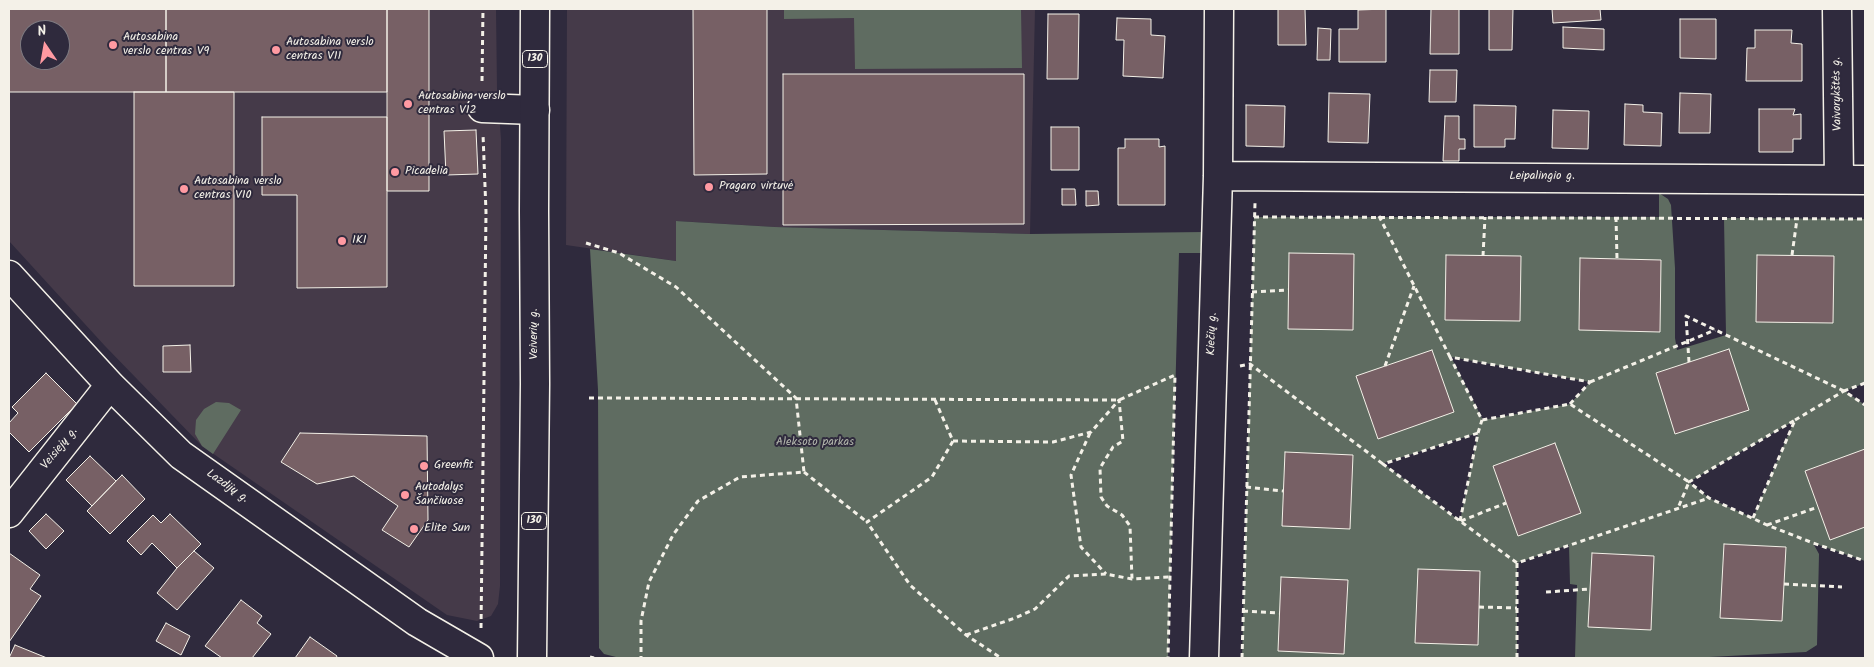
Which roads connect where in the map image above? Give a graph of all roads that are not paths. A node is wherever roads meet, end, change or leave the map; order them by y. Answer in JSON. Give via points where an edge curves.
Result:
{"nodes":[{"id":1,"x":535,"y":9,"type":"edge"},
{"id":2,"x":1219,"y":9,"type":"edge"},
{"id":3,"x":1837,"y":9,"type":"edge"},
{"id":4,"x":482,"y":108,"type":"road end"},
{"id":5,"x":535,"y":110,"type":"junction"},
{"id":6,"x":1218,"y":176,"type":"junction"},
{"id":7,"x":1852,"y":180,"type":"edge"},
{"id":8,"x":9,"y":276,"type":"edge"},
{"id":9,"x":110,"y":385,"type":"junction"},
{"id":10,"x":9,"y":513,"type":"edge"},
{"id":11,"x":480,"y":645,"type":"edge"},
{"id":12,"x":532,"y":658,"type":"edge"},
{"id":13,"x":1204,"y":658,"type":"edge"}],
"edges":[{"from":1,"to":5,"type":"street","name":"Veiverių g.","number":"130"},
{"from":2,"to":6,"type":"street","name":"Kiečių g."},
{"from":3,"to":7,"type":"street","name":"Vaivorykštės g."},
{"from":4,"to":5,"type":"street"},
{"from":5,"to":12,"type":"street","name":"Veiverių g.","number":"130"},
{"from":6,"to":7,"type":"street","name":"Leipalingio g."},
{"from":6,"to":13,"type":"street","name":"Kiečių g."},
{"from":8,"to":9,"type":"street","name":"Lazdijų g."},
{"from":9,"to":10,"type":"street","name":"Veisiejų g."},
{"from":9,"to":11,"type":"street","name":"Lazdijų g.","via":[[180,455],[417,622]]}]}
